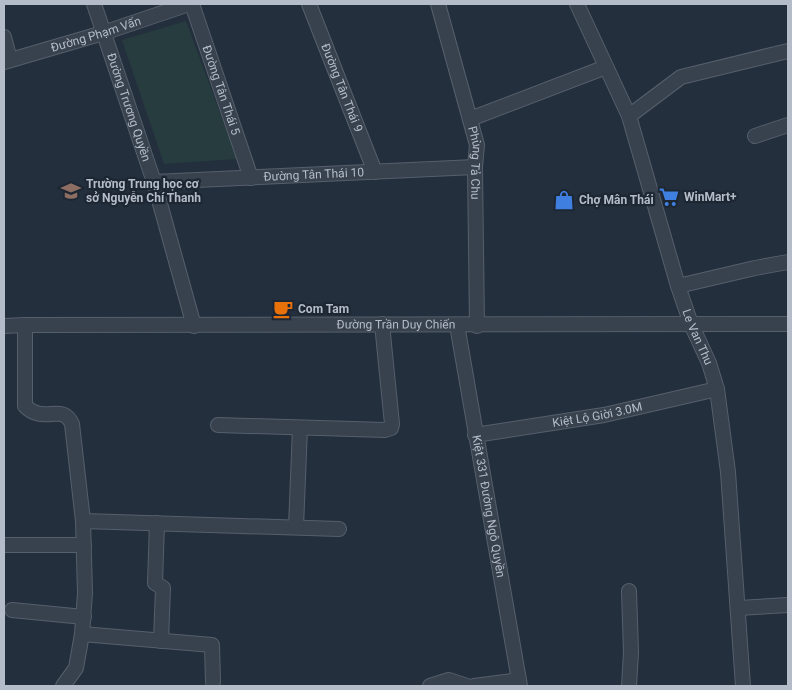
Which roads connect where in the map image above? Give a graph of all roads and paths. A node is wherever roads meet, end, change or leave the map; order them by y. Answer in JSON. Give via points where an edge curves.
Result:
{"nodes":[{"id":1,"x":94,"y":4,"type":"edge"},
{"id":2,"x":190,"y":4,"type":"edge"},
{"id":3,"x":308,"y":4,"type":"edge"},
{"id":4,"x":438,"y":4,"type":"edge"},
{"id":5,"x":577,"y":4,"type":"edge"},
{"id":6,"x":103,"y":33,"type":"junction"},
{"id":7,"x":4,"y":37,"type":"edge"},
{"id":8,"x":788,"y":51,"type":"edge"},
{"id":9,"x":7,"y":61,"type":"edge"},
{"id":10,"x":606,"y":67,"type":"junction"},
{"id":11,"x":629,"y":116,"type":"junction"},
{"id":12,"x":470,"y":119,"type":"junction"},
{"id":13,"x":788,"y":125,"type":"edge"},
{"id":14,"x":756,"y":136,"type":"dead end"},
{"id":15,"x":475,"y":167,"type":"junction"},
{"id":16,"x":375,"y":172,"type":"junction"},
{"id":17,"x":252,"y":178,"type":"junction"},
{"id":18,"x":154,"y":182,"type":"junction"},
{"id":19,"x":788,"y":262,"type":"edge"},
{"id":20,"x":678,"y":286,"type":"junction"},
{"id":21,"x":382,"y":324,"type":"junction"},
{"id":22,"x":691,"y":324,"type":"junction"},
{"id":23,"x":788,"y":324,"type":"edge"},
{"id":24,"x":25,"y":325,"type":"junction"},
{"id":25,"x":457,"y":325,"type":"junction"},
{"id":26,"x":4,"y":326,"type":"edge"},
{"id":27,"x":194,"y":326,"type":"junction"},
{"id":28,"x":477,"y":326,"type":"junction"},
{"id":29,"x":717,"y":389,"type":"junction"},
{"id":30,"x":218,"y":425,"type":"dead end"},
{"id":31,"x":300,"y":428,"type":"junction"},
{"id":32,"x":475,"y":435,"type":"junction"},
{"id":33,"x":83,"y":521,"type":"junction"},
{"id":34,"x":158,"y":523,"type":"junction"},
{"id":35,"x":296,"y":527,"type":"junction"},
{"id":36,"x":339,"y":529,"type":"dead end"},
{"id":37,"x":4,"y":545,"type":"edge"},
{"id":38,"x":84,"y":545,"type":"junction"},
{"id":39,"x":630,"y":591,"type":"dead end"},
{"id":40,"x":788,"y":605,"type":"edge"},
{"id":41,"x":739,"y":608,"type":"junction"},
{"id":42,"x":12,"y":610,"type":"dead end"},
{"id":43,"x":84,"y":617,"type":"junction"},
{"id":44,"x":82,"y":634,"type":"junction"},
{"id":45,"x":161,"y":641,"type":"junction"},
{"id":46,"x":213,"y":682,"type":"dead end"},
{"id":47,"x":520,"y":683,"type":"edge"},
{"id":48,"x":63,"y":686,"type":"edge"},
{"id":49,"x":430,"y":686,"type":"edge"},
{"id":50,"x":468,"y":686,"type":"edge"},
{"id":51,"x":474,"y":686,"type":"edge"},
{"id":52,"x":629,"y":686,"type":"edge"},
{"id":53,"x":744,"y":686,"type":"edge"}],
"edges":[{"from":1,"to":6,"type":"street","name":"Đường Trương Quyền"},
{"from":2,"to":6,"type":"street","name":"Đường Phạm Vấn"},
{"from":2,"to":17,"type":"street","name":"Đường Tân Thái 5"},
{"from":3,"to":16,"type":"street","name":"Đường Tân Thái 9"},
{"from":4,"to":12,"type":"street","name":"Phùng Tả Chu"},
{"from":5,"to":10,"type":"street","name":"Le Van Thu"},
{"from":6,"to":9,"type":"street","name":"Đường Phạm Vấn"},
{"from":6,"to":18,"type":"street","name":"Đường Trương Quyền"},
{"from":7,"to":9,"type":"street"},
{"from":8,"to":11,"type":"street","via":[[682,77]]},
{"from":10,"to":11,"type":"street","name":"Le Van Thu"},
{"from":10,"to":12,"type":"street"},
{"from":11,"to":20,"type":"street","name":"Le Van Thu"},
{"from":12,"to":15,"type":"street","name":"Phùng Tả Chu","via":[[477,145]]},
{"from":13,"to":14,"type":"street"},
{"from":15,"to":16,"type":"street","name":"Đường Tân Thái 10"},
{"from":15,"to":28,"type":"street","name":"Phùng Tả Chu"},
{"from":16,"to":17,"type":"street","name":"Đường Tân Thái 10"},
{"from":17,"to":18,"type":"street","name":"Đường Tân Thái 10"},
{"from":18,"to":27,"type":"street","name":"Đường Trương Quyền"},
{"from":19,"to":20,"type":"street"},
{"from":20,"to":22,"type":"street","name":"Le Van Thu"},
{"from":21,"to":25,"type":"street","name":"Đường Trần Duy Chiến"},
{"from":21,"to":27,"type":"street","name":"Đường Trần Duy Chiến"},
{"from":21,"to":31,"type":"street","via":[[391,428]]},
{"from":22,"to":23,"type":"street","name":"Đường Trần Duy Chiến"},
{"from":22,"to":28,"type":"street","name":"Đường Trần Duy Chiến"},
{"from":22,"to":29,"type":"street","name":"Le Van Thu"},
{"from":24,"to":26,"type":"street","name":"Đường Trần Duy Chiến"},
{"from":24,"to":27,"type":"street","name":"Đường Trần Duy Chiến"},
{"from":24,"to":33,"type":"street","via":[[25,406],[31,413],[59,413],[70,418]]},
{"from":25,"to":28,"type":"street","name":"Đường Trần Duy Chiến"},
{"from":25,"to":32,"type":"street","name":"Kiệt 331 Đường Ngô Quyền"},
{"from":29,"to":32,"type":"street","name":"Kiệt Lộ Giời 3.0M","via":[[604,415]]},
{"from":29,"to":41,"type":"street","name":"Le Van Thu","via":[[728,472]]},
{"from":30,"to":31,"type":"street"},
{"from":31,"to":35,"type":"street"},
{"from":32,"to":47,"type":"street","name":"Kiệt 331 Đường Ngô Quyền"},
{"from":33,"to":34,"type":"street"},
{"from":33,"to":38,"type":"street"},
{"from":34,"to":35,"type":"street"},
{"from":34,"to":45,"type":"street","via":[[155,583],[163,588]]},
{"from":35,"to":36,"type":"street"},
{"from":37,"to":38,"type":"street"},
{"from":38,"to":43,"type":"street"},
{"from":39,"to":52,"type":"street"},
{"from":40,"to":41,"type":"street"},
{"from":41,"to":53,"type":"street","name":"Le Van Thu"},
{"from":42,"to":43,"type":"street"},
{"from":43,"to":44,"type":"street"},
{"from":44,"to":45,"type":"street"},
{"from":44,"to":48,"type":"street","via":[[76,668]]},
{"from":45,"to":46,"type":"street","via":[[212,645]]},
{"from":47,"to":51,"type":"street"},
{"from":49,"to":50,"type":"street","via":[[448,680]]}]}
